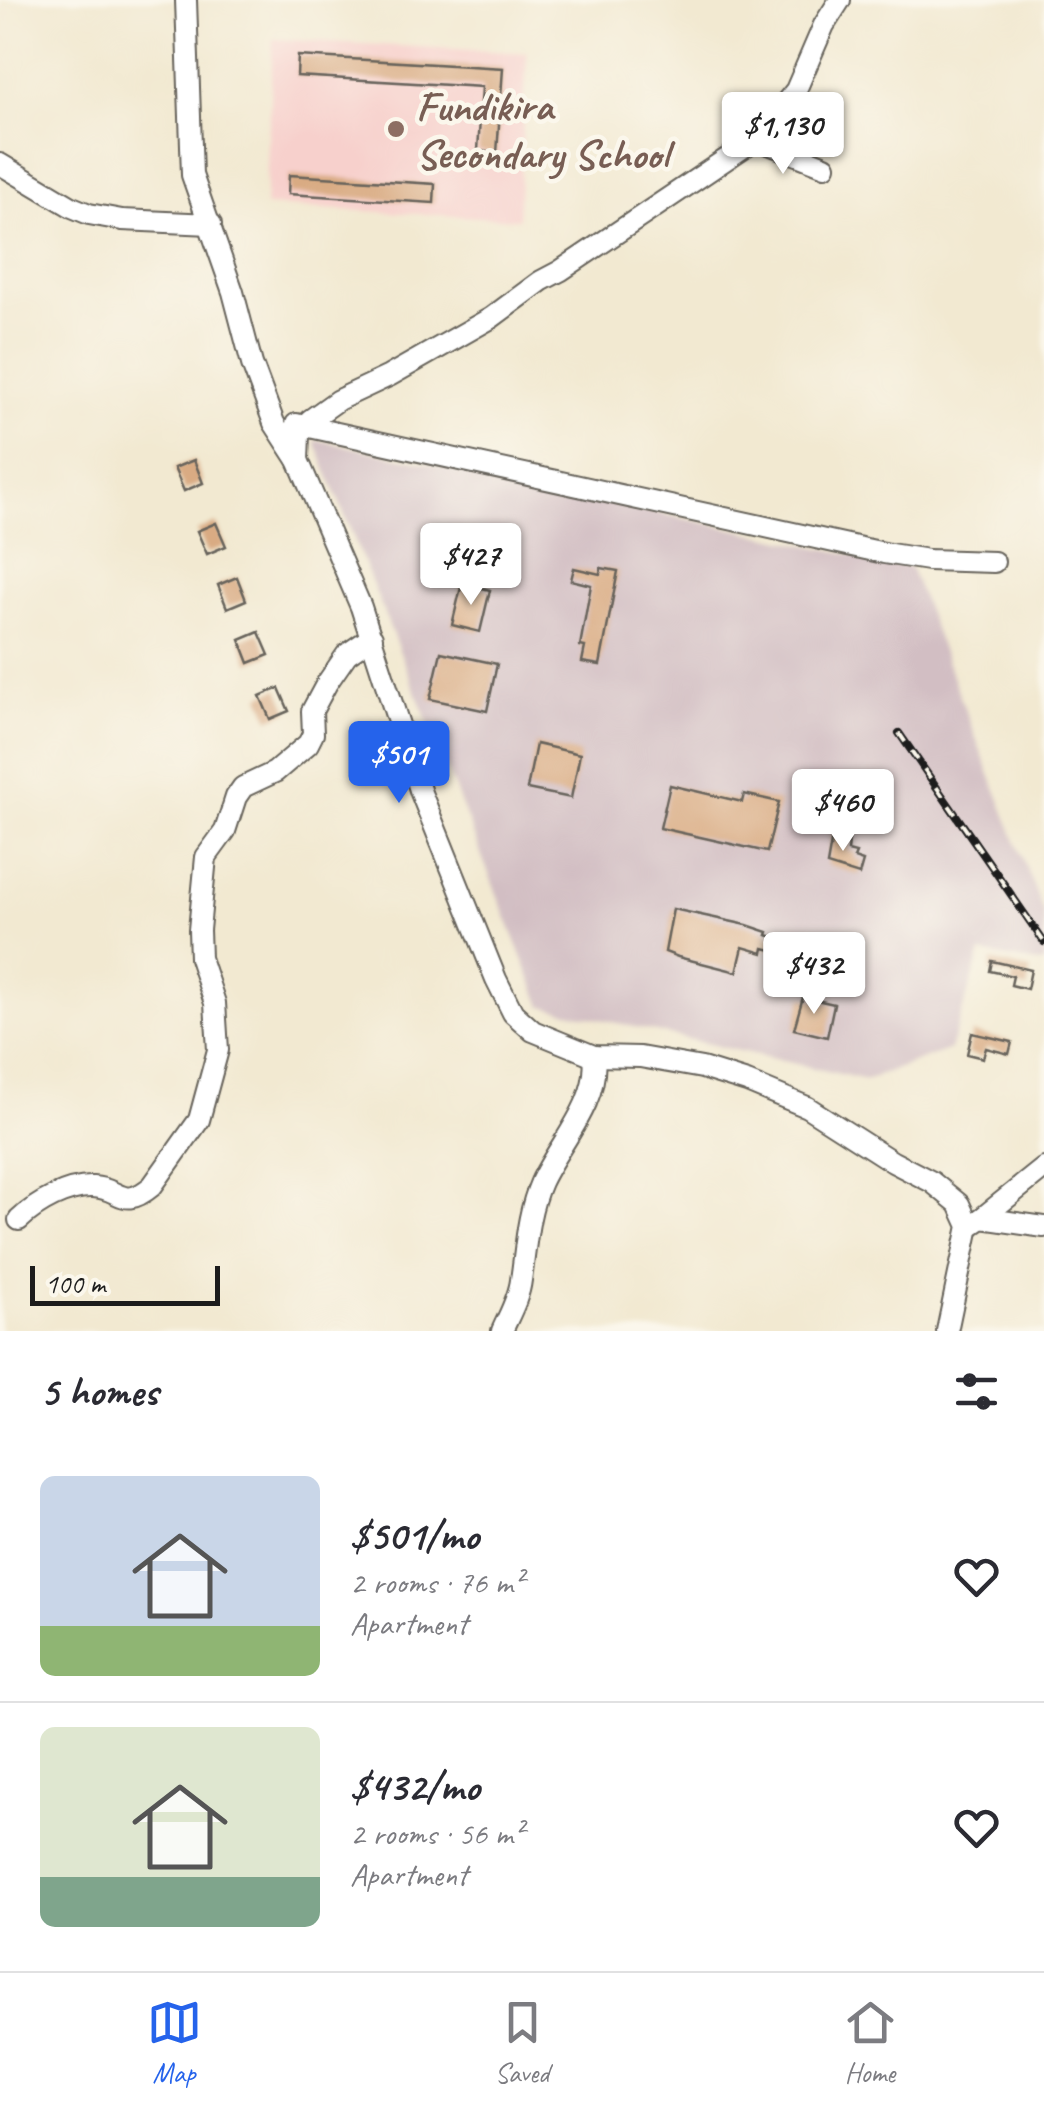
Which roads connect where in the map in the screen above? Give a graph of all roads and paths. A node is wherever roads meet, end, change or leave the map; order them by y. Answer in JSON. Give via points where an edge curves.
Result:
{"nodes":[{"id":1,"x":186,"y":0,"type":"edge"},
{"id":2,"x":840,"y":0,"type":"edge"},
{"id":3,"x":756,"y":139,"type":"junction"},
{"id":4,"x":0,"y":164,"type":"edge"},
{"id":5,"x":825,"y":166,"type":"dead end"},
{"id":6,"x":211,"y":224,"type":"junction"},
{"id":7,"x":274,"y":422,"type":"junction"},
{"id":8,"x":306,"y":425,"type":"junction"},
{"id":9,"x":298,"y":460,"type":"junction"},
{"id":10,"x":994,"y":562,"type":"dead end"},
{"id":11,"x":372,"y":636,"type":"junction"},
{"id":12,"x":594,"y":1056,"type":"junction"},
{"id":13,"x":1044,"y":1168,"type":"edge"},
{"id":14,"x":19,"y":1220,"type":"dead end"},
{"id":15,"x":976,"y":1222,"type":"junction"},
{"id":16,"x":1044,"y":1227,"type":"edge"},
{"id":17,"x":502,"y":1331,"type":"edge"},
{"id":18,"x":946,"y":1331,"type":"edge"}],
"edges":[{"from":1,"to":6,"type":"street","via":[[192,175]]},
{"from":2,"to":3,"type":"street","via":[[796,90]]},
{"from":3,"to":5,"type":"street"},
{"from":3,"to":8,"type":"street","via":[[491,318],[338,400]]},
{"from":4,"to":6,"type":"street","via":[[88,214]]},
{"from":6,"to":7,"type":"street"},
{"from":7,"to":8,"type":"street"},
{"from":7,"to":9,"type":"street"},
{"from":8,"to":9,"type":"street"},
{"from":8,"to":10,"type":"street","via":[[884,553]]},
{"from":9,"to":11,"type":"street"},
{"from":11,"to":12,"type":"street","via":[[421,793],[513,1013],[533,1031]]},
{"from":11,"to":14,"type":"street","via":[[347,654],[322,692],[308,744],[243,788],[206,857],[200,958],[219,1030],[198,1120],[142,1194],[126,1199],[102,1188],[77,1188]]},
{"from":12,"to":15,"type":"street","via":[[702,1068],[807,1107],[932,1182]]},
{"from":12,"to":17,"type":"street","via":[[582,1109],[541,1183],[518,1296]]},
{"from":13,"to":15,"type":"street"},
{"from":15,"to":16,"type":"street"},
{"from":15,"to":18,"type":"street"}]}
